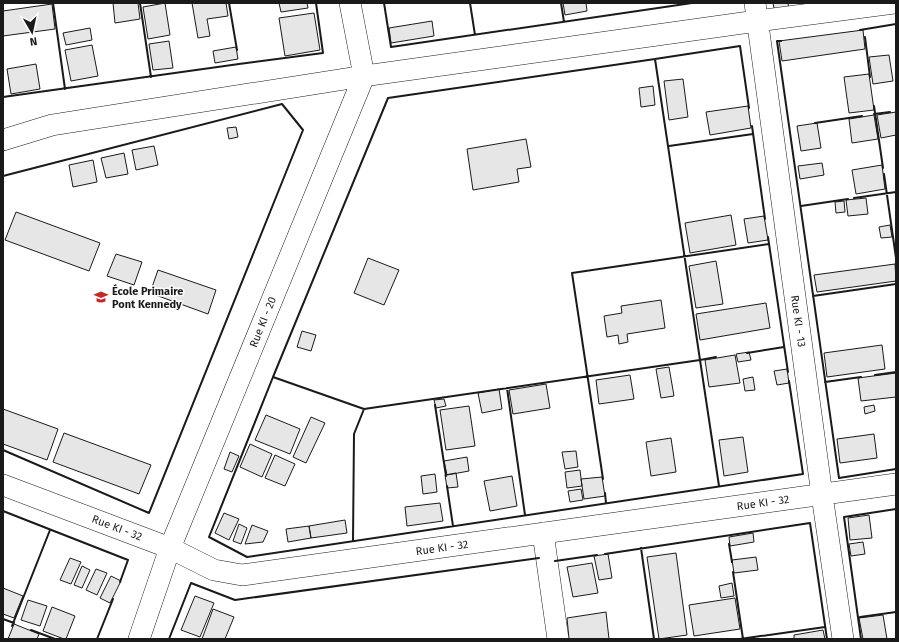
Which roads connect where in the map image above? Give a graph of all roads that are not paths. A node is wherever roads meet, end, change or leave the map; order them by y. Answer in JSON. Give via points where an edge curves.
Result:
{"nodes":[{"id":1,"x":350,"y":3,"type":"edge"},
{"id":2,"x":894,"y":3,"type":"edge"},
{"id":3,"x":756,"y":12,"type":"edge"},
{"id":4,"x":364,"y":76,"type":"junction"},
{"id":5,"x":3,"y":140,"type":"edge"},
{"id":6,"x":896,"y":484,"type":"edge"},
{"id":7,"x":3,"y":485,"type":"edge"},
{"id":8,"x":822,"y":495,"type":"junction"},
{"id":9,"x":543,"y":533,"type":"junction"},
{"id":10,"x":170,"y":548,"type":"junction"},
{"id":11,"x":139,"y":639,"type":"edge"},
{"id":12,"x":558,"y":639,"type":"edge"},
{"id":13,"x":843,"y":639,"type":"edge"}],
"edges":[{"from":1,"to":4,"type":"street"},
{"from":2,"to":3,"type":"street"},
{"from":3,"to":4,"type":"street"},
{"from":3,"to":8,"type":"street","name":"Rue KI - 13"},
{"from":4,"to":5,"type":"street","via":[[52,125]]},
{"from":4,"to":10,"type":"street","name":"Rue KI - 20"},
{"from":6,"to":8,"type":"street","name":"Rue KI - 32"},
{"from":7,"to":10,"type":"street","name":"Rue KI - 32"},
{"from":8,"to":9,"type":"street","name":"Rue KI - 32"},
{"from":8,"to":13,"type":"street","name":"Rue KI - 13"},
{"from":9,"to":10,"type":"street","name":"Rue KI - 32","via":[[242,575],[214,570]]},
{"from":9,"to":12,"type":"street"},
{"from":10,"to":11,"type":"street","name":"Rue KI - 20"}]}
